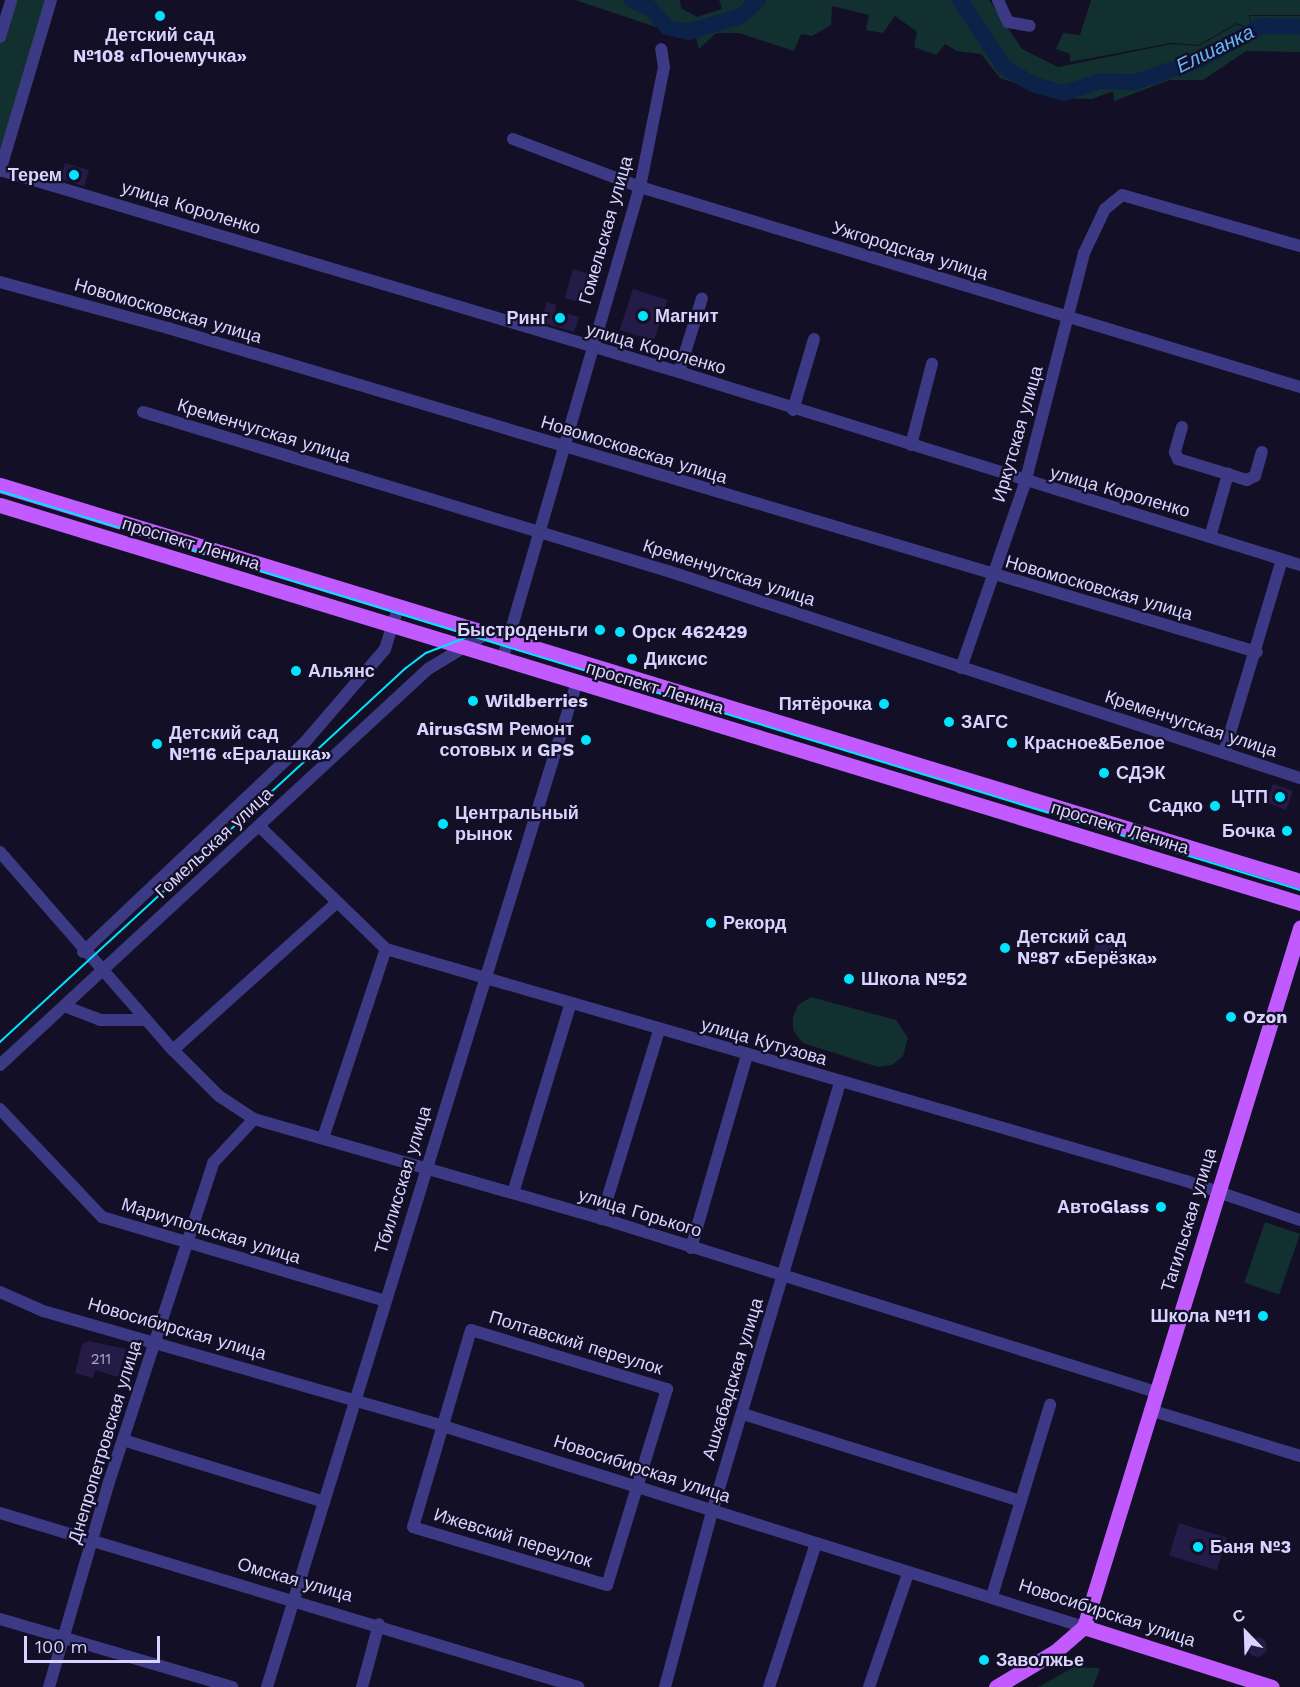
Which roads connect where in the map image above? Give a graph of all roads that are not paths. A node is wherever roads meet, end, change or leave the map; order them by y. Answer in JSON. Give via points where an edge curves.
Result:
{"nodes":[{"id":1,"x":11,"y":0,"type":"edge"},
{"id":2,"x":51,"y":0,"type":"edge"},
{"id":3,"x":998,"y":0,"type":"edge"},
{"id":4,"x":1030,"y":26,"type":"dead end"},
{"id":5,"x":0,"y":37,"type":"edge"},
{"id":6,"x":661,"y":49,"type":"dead end"},
{"id":7,"x":513,"y":139,"type":"dead end"},
{"id":8,"x":0,"y":171,"type":"edge"},
{"id":9,"x":639,"y":187,"type":"junction"},
{"id":10,"x":1300,"y":246,"type":"edge"},
{"id":11,"x":0,"y":282,"type":"edge"},
{"id":12,"x":702,"y":298,"type":"dead end"},
{"id":13,"x":1068,"y":319,"type":"junction"},
{"id":14,"x":814,"y":339,"type":"dead end"},
{"id":15,"x":592,"y":350,"type":"junction"},
{"id":16,"x":933,"y":364,"type":"dead end"},
{"id":17,"x":679,"y":372,"type":"junction"},
{"id":18,"x":1300,"y":387,"type":"edge"},
{"id":19,"x":793,"y":410,"type":"junction"},
{"id":20,"x":143,"y":412,"type":"dead end"},
{"id":21,"x":1182,"y":427,"type":"dead end"},
{"id":22,"x":911,"y":445,"type":"junction"},
{"id":23,"x":564,"y":447,"type":"junction"},
{"id":24,"x":1262,"y":452,"type":"dead end"},
{"id":25,"x":1228,"y":474,"type":"junction"},
{"id":26,"x":1025,"y":483,"type":"junction"},
{"id":27,"x":0,"y":485,"type":"edge"},
{"id":28,"x":0,"y":505,"type":"edge"},
{"id":29,"x":110,"y":520,"type":"junction"},
{"id":30,"x":539,"y":534,"type":"junction"},
{"id":31,"x":104,"y":537,"type":"junction"},
{"id":32,"x":1210,"y":537,"type":"junction"},
{"id":33,"x":1282,"y":560,"type":"junction"},
{"id":34,"x":1300,"y":566,"type":"edge"},
{"id":35,"x":992,"y":576,"type":"junction"},
{"id":36,"x":398,"y":608,"type":"junction"},
{"id":37,"x":392,"y":627,"type":"junction"},
{"id":38,"x":486,"y":634,"type":"junction"},
{"id":39,"x":507,"y":641,"type":"junction"},
{"id":40,"x":458,"y":649,"type":"junction"},
{"id":41,"x":1257,"y":652,"type":"junction"},
{"id":42,"x":502,"y":661,"type":"junction"},
{"id":43,"x":961,"y":668,"type":"junction"},
{"id":44,"x":576,"y":685,"type":"junction"},
{"id":45,"x":677,"y":692,"type":"junction"},
{"id":46,"x":670,"y":713,"type":"junction"},
{"id":47,"x":858,"y":747,"type":"junction"},
{"id":48,"x":1224,"y":753,"type":"junction"},
{"id":49,"x":851,"y":768,"type":"junction"},
{"id":50,"x":1300,"y":778,"type":"edge"},
{"id":51,"x":978,"y":783,"type":"junction"},
{"id":52,"x":1027,"y":798,"type":"junction"},
{"id":53,"x":972,"y":803,"type":"junction"},
{"id":54,"x":1021,"y":817,"type":"junction"},
{"id":55,"x":259,"y":826,"type":"junction"},
{"id":56,"x":1170,"y":841,"type":"junction"},
{"id":57,"x":0,"y":852,"type":"edge"},
{"id":58,"x":1164,"y":862,"type":"junction"},
{"id":59,"x":1300,"y":881,"type":"edge"},
{"id":60,"x":1300,"y":903,"type":"edge"},
{"id":61,"x":335,"y":904,"type":"junction"},
{"id":62,"x":1300,"y":928,"type":"edge"},
{"id":63,"x":386,"y":949,"type":"junction"},
{"id":64,"x":83,"y":952,"type":"junction"},
{"id":65,"x":100,"y":972,"type":"junction"},
{"id":66,"x":484,"y":976,"type":"junction"},
{"id":67,"x":570,"y":1005,"type":"junction"},
{"id":68,"x":64,"y":1006,"type":"junction"},
{"id":69,"x":144,"y":1020,"type":"junction"},
{"id":70,"x":659,"y":1031,"type":"junction"},
{"id":71,"x":173,"y":1050,"type":"junction"},
{"id":72,"x":747,"y":1055,"type":"junction"},
{"id":73,"x":0,"y":1065,"type":"edge"},
{"id":74,"x":840,"y":1082,"type":"junction"},
{"id":75,"x":0,"y":1109,"type":"edge"},
{"id":76,"x":254,"y":1119,"type":"junction"},
{"id":77,"x":323,"y":1138,"type":"junction"},
{"id":78,"x":426,"y":1168,"type":"junction"},
{"id":79,"x":1218,"y":1191,"type":"junction"},
{"id":80,"x":513,"y":1193,"type":"junction"},
{"id":81,"x":601,"y":1219,"type":"junction"},
{"id":82,"x":1300,"y":1220,"type":"edge"},
{"id":83,"x":188,"y":1245,"type":"junction"},
{"id":84,"x":691,"y":1248,"type":"junction"},
{"id":85,"x":782,"y":1277,"type":"junction"},
{"id":86,"x":0,"y":1292,"type":"edge"},
{"id":87,"x":385,"y":1301,"type":"junction"},
{"id":88,"x":154,"y":1342,"type":"junction"},
{"id":89,"x":1156,"y":1392,"type":"junction"},
{"id":90,"x":355,"y":1400,"type":"junction"},
{"id":91,"x":1050,"y":1405,"type":"dead end"},
{"id":92,"x":1150,"y":1410,"type":"junction"},
{"id":93,"x":743,"y":1414,"type":"junction"},
{"id":94,"x":443,"y":1426,"type":"junction"},
{"id":95,"x":123,"y":1440,"type":"junction"},
{"id":96,"x":1300,"y":1456,"type":"edge"},
{"id":97,"x":636,"y":1488,"type":"junction"},
{"id":98,"x":1020,"y":1501,"type":"junction"},
{"id":99,"x":324,"y":1502,"type":"junction"},
{"id":100,"x":712,"y":1512,"type":"junction"},
{"id":101,"x":0,"y":1513,"type":"edge"},
{"id":102,"x":94,"y":1540,"type":"junction"},
{"id":103,"x":815,"y":1546,"type":"junction"},
{"id":104,"x":908,"y":1574,"type":"junction"},
{"id":105,"x":992,"y":1596,"type":"junction"},
{"id":106,"x":293,"y":1598,"type":"junction"},
{"id":107,"x":0,"y":1619,"type":"edge"},
{"id":108,"x":379,"y":1624,"type":"junction"},
{"id":109,"x":1084,"y":1627,"type":"junction"},
{"id":110,"x":67,"y":1635,"type":"junction"},
{"id":111,"x":49,"y":1687,"type":"edge"},
{"id":112,"x":232,"y":1687,"type":"edge"},
{"id":113,"x":267,"y":1687,"type":"edge"},
{"id":114,"x":363,"y":1687,"type":"edge"},
{"id":115,"x":576,"y":1687,"type":"edge"},
{"id":116,"x":666,"y":1687,"type":"edge"},
{"id":117,"x":769,"y":1687,"type":"edge"},
{"id":118,"x":869,"y":1687,"type":"edge"},
{"id":119,"x":996,"y":1687,"type":"edge"},
{"id":120,"x":1272,"y":1687,"type":"edge"}],
"edges":[{"from":1,"to":5,"type":"street"},
{"from":2,"to":8,"type":"street"},
{"from":3,"to":4,"type":"street","via":[[1008,22]]},
{"from":6,"to":9,"type":"street","name":"Гомельская улица","via":[[664,68]]},
{"from":7,"to":9,"type":"street","name":"Ужгородская улица"},
{"from":8,"to":15,"type":"street","name":"улица Короленко"},
{"from":9,"to":13,"type":"street","name":"Ужгородская улица"},
{"from":9,"to":15,"type":"street","name":"Гомельская улица"},
{"from":10,"to":13,"type":"street","name":"Иркутская улица","via":[[1122,195],[1105,209],[1084,253]]},
{"from":11,"to":23,"type":"street","name":"Новомосковская улица"},
{"from":12,"to":17,"type":"street"},
{"from":13,"to":18,"type":"street","name":"Ужгородская улица"},
{"from":13,"to":26,"type":"street","name":"Иркутская улица"},
{"from":14,"to":19,"type":"street"},
{"from":15,"to":17,"type":"street","name":"улица Короленко"},
{"from":15,"to":23,"type":"street","name":"Гомельская улица"},
{"from":16,"to":22,"type":"street"},
{"from":17,"to":19,"type":"street","name":"улица Короленко"},
{"from":19,"to":22,"type":"street","name":"улица Короленко"},
{"from":20,"to":30,"type":"street","name":"Кременчугская улица"},
{"from":21,"to":25,"type":"street","via":[[1175,452],[1178,459]]},
{"from":22,"to":26,"type":"street","name":"улица Короленко"},
{"from":23,"to":30,"type":"street","name":"Гомельская улица"},
{"from":23,"to":35,"type":"street","name":"Новомосковская улица"},
{"from":24,"to":25,"type":"street","via":[[1256,476],[1247,480]]},
{"from":25,"to":32,"type":"street"},
{"from":26,"to":32,"type":"street","name":"улица Короленко"},
{"from":26,"to":35,"type":"street","name":"Иркутская улица"},
{"from":27,"to":29,"type":"main road","name":"проспект Ленина"},
{"from":28,"to":31,"type":"main road","name":"проспект Ленина"},
{"from":29,"to":31,"type":"street"},
{"from":29,"to":36,"type":"main road","name":"проспект Ленина"},
{"from":30,"to":39,"type":"street","name":"Гомельская улица"},
{"from":30,"to":43,"type":"street","name":"Кременчугская улица","via":[[668,571]]},
{"from":31,"to":37,"type":"main road","name":"проспект Ленина"},
{"from":32,"to":33,"type":"street","name":"улица Короленко"},
{"from":33,"to":34,"type":"street","name":"улица Короленко"},
{"from":33,"to":41,"type":"street"},
{"from":35,"to":41,"type":"street","name":"Новомосковская улица"},
{"from":35,"to":43,"type":"street","name":"Иркутская улица"},
{"from":36,"to":37,"type":"street","name":"Гомельская улица"},
{"from":36,"to":38,"type":"main road","name":"проспект Ленина"},
{"from":37,"to":40,"type":"main road","name":"проспект Ленина"},
{"from":37,"to":64,"type":"street","name":"Гомельская улица","via":[[385,649],[306,741]]},
{"from":38,"to":39,"type":"main road","name":"проспект Ленина"},
{"from":38,"to":40,"type":"street","name":"Гомельская улица"},
{"from":39,"to":42,"type":"street","name":"Гомельская улица"},
{"from":39,"to":45,"type":"main road","name":"проспект Ленина"},
{"from":40,"to":42,"type":"main road","name":"проспект Ленина"},
{"from":40,"to":55,"type":"street","name":"Гомельская улица","via":[[428,669]]},
{"from":41,"to":48,"type":"street"},
{"from":42,"to":44,"type":"main road","name":"проспект Ленина"},
{"from":43,"to":48,"type":"street","name":"Кременчугская улица"},
{"from":44,"to":46,"type":"main road","name":"проспект Ленина"},
{"from":44,"to":66,"type":"street","name":"Тбилисская улица"},
{"from":45,"to":46,"type":"street"},
{"from":45,"to":47,"type":"main road","name":"проспект Ленина"},
{"from":46,"to":49,"type":"main road","name":"проспект Ленина"},
{"from":47,"to":49,"type":"street"},
{"from":47,"to":51,"type":"main road","name":"проспект Ленина"},
{"from":48,"to":50,"type":"street","name":"Кременчугская улица"},
{"from":49,"to":53,"type":"main road","name":"проспект Ленина"},
{"from":51,"to":52,"type":"main road","name":"проспект Ленина"},
{"from":51,"to":53,"type":"street"},
{"from":52,"to":54,"type":"street"},
{"from":52,"to":56,"type":"main road","name":"проспект Ленина"},
{"from":53,"to":54,"type":"main road","name":"проспект Ленина"},
{"from":54,"to":58,"type":"main road","name":"проспект Ленина"},
{"from":55,"to":61,"type":"street","name":"улица Кутузова"},
{"from":55,"to":65,"type":"street","name":"Гомельская улица"},
{"from":56,"to":58,"type":"street"},
{"from":56,"to":59,"type":"main road","name":"проспект Ленина"},
{"from":57,"to":64,"type":"street","name":"улица Горького","via":[[54,910]]},
{"from":58,"to":60,"type":"main road","name":"проспект Ленина"},
{"from":61,"to":63,"type":"street","name":"улица Кутузова"},
{"from":61,"to":71,"type":"street"},
{"from":62,"to":79,"type":"main road","name":"Тагильская улица"},
{"from":63,"to":66,"type":"street","name":"улица Кутузова"},
{"from":63,"to":77,"type":"street"},
{"from":64,"to":65,"type":"street","name":"улица Горького"},
{"from":65,"to":68,"type":"street","name":"Гомельская улица"},
{"from":65,"to":69,"type":"street","name":"улица Горького"},
{"from":66,"to":67,"type":"street","name":"улица Кутузова"},
{"from":66,"to":78,"type":"street","name":"Тбилисская улица"},
{"from":67,"to":70,"type":"street","name":"улица Кутузова"},
{"from":67,"to":80,"type":"street"},
{"from":68,"to":69,"type":"street","via":[[100,1020]]},
{"from":68,"to":73,"type":"street","name":"Гомельская улица"},
{"from":69,"to":71,"type":"street","name":"улица Горького"},
{"from":70,"to":72,"type":"street","name":"улица Кутузова"},
{"from":70,"to":81,"type":"street"},
{"from":71,"to":76,"type":"street","name":"улица Горького","via":[[219,1096]]},
{"from":72,"to":74,"type":"street","name":"улица Кутузова"},
{"from":72,"to":84,"type":"street"},
{"from":74,"to":79,"type":"street","name":"улица Кутузова"},
{"from":74,"to":85,"type":"street","name":"Ашхабадская улица"},
{"from":75,"to":83,"type":"street","name":"Мариупольская улица","via":[[102,1217]]},
{"from":76,"to":77,"type":"street","name":"улица Горького"},
{"from":76,"to":83,"type":"street","name":"Днепропетровская улица","via":[[213,1163]]},
{"from":77,"to":78,"type":"street","name":"улица Горького"},
{"from":78,"to":80,"type":"street","name":"улица Горького"},
{"from":78,"to":87,"type":"street","name":"Тбилисская улица"},
{"from":79,"to":82,"type":"street","name":"улица Кутузова"},
{"from":79,"to":89,"type":"main road","name":"Тагильская улица"},
{"from":80,"to":81,"type":"street","name":"улица Горького"},
{"from":81,"to":84,"type":"street","name":"улица Горького"},
{"from":83,"to":87,"type":"street","name":"Мариупольская улица"},
{"from":83,"to":88,"type":"street","name":"Днепропетровская улица"},
{"from":84,"to":85,"type":"street","name":"улица Горького"},
{"from":85,"to":89,"type":"street","name":"улица Горького"},
{"from":85,"to":93,"type":"street","name":"Ашхабадская улица"},
{"from":86,"to":88,"type":"street","name":"Новосибирская улица","via":[[44,1311]]},
{"from":87,"to":90,"type":"street","name":"Тбилисская улица"},
{"from":88,"to":90,"type":"street","name":"Новосибирская улица"},
{"from":88,"to":95,"type":"street","name":"Днепропетровская улица"},
{"from":89,"to":92,"type":"main road","name":"Тагильская улица"},
{"from":90,"to":94,"type":"street","name":"Новосибирская улица"},
{"from":90,"to":99,"type":"street","name":"Тбилисская улица"},
{"from":91,"to":98,"type":"street"},
{"from":92,"to":96,"type":"street"},
{"from":92,"to":109,"type":"main road","name":"Тагильская улица"},
{"from":93,"to":98,"type":"street"},
{"from":93,"to":100,"type":"street","name":"Ашхабадская улица"},
{"from":94,"to":97,"type":"street","name":"Новосибирская улица"},
{"from":94,"to":97,"type":"street","name":"Полтавский переулок","via":[[471,1330],[667,1389]]},
{"from":94,"to":97,"type":"street","name":"Ижевский переулок","via":[[413,1527],[607,1585]]},
{"from":95,"to":99,"type":"street"},
{"from":95,"to":102,"type":"street","name":"Днепропетровская улица"},
{"from":97,"to":100,"type":"street","name":"Новосибирская улица"},
{"from":98,"to":105,"type":"street"},
{"from":99,"to":106,"type":"street","name":"Тбилисская улица"},
{"from":100,"to":103,"type":"street","name":"Новосибирская улица"},
{"from":100,"to":116,"type":"street","name":"Ашхабадская улица"},
{"from":101,"to":102,"type":"street","name":"Омская улица"},
{"from":102,"to":106,"type":"street","name":"Омская улица"},
{"from":102,"to":110,"type":"street","name":"Днепропетровская улица"},
{"from":103,"to":104,"type":"street","name":"Новосибирская улица"},
{"from":103,"to":117,"type":"street"},
{"from":104,"to":105,"type":"street","name":"Новосибирская улица"},
{"from":104,"to":118,"type":"street"},
{"from":105,"to":109,"type":"street","name":"Новосибирская улица"},
{"from":106,"to":108,"type":"street","name":"Омская улица"},
{"from":106,"to":113,"type":"street","name":"Тбилисская улица"},
{"from":107,"to":110,"type":"street"},
{"from":108,"to":114,"type":"street"},
{"from":108,"to":115,"type":"street","name":"Омская улица"},
{"from":109,"to":119,"type":"main road","via":[[1056,1651]]},
{"from":109,"to":120,"type":"main road","name":"Новосибирская улица"},
{"from":110,"to":111,"type":"street","name":"Днепропетровская улица"},
{"from":110,"to":112,"type":"street"}]}
